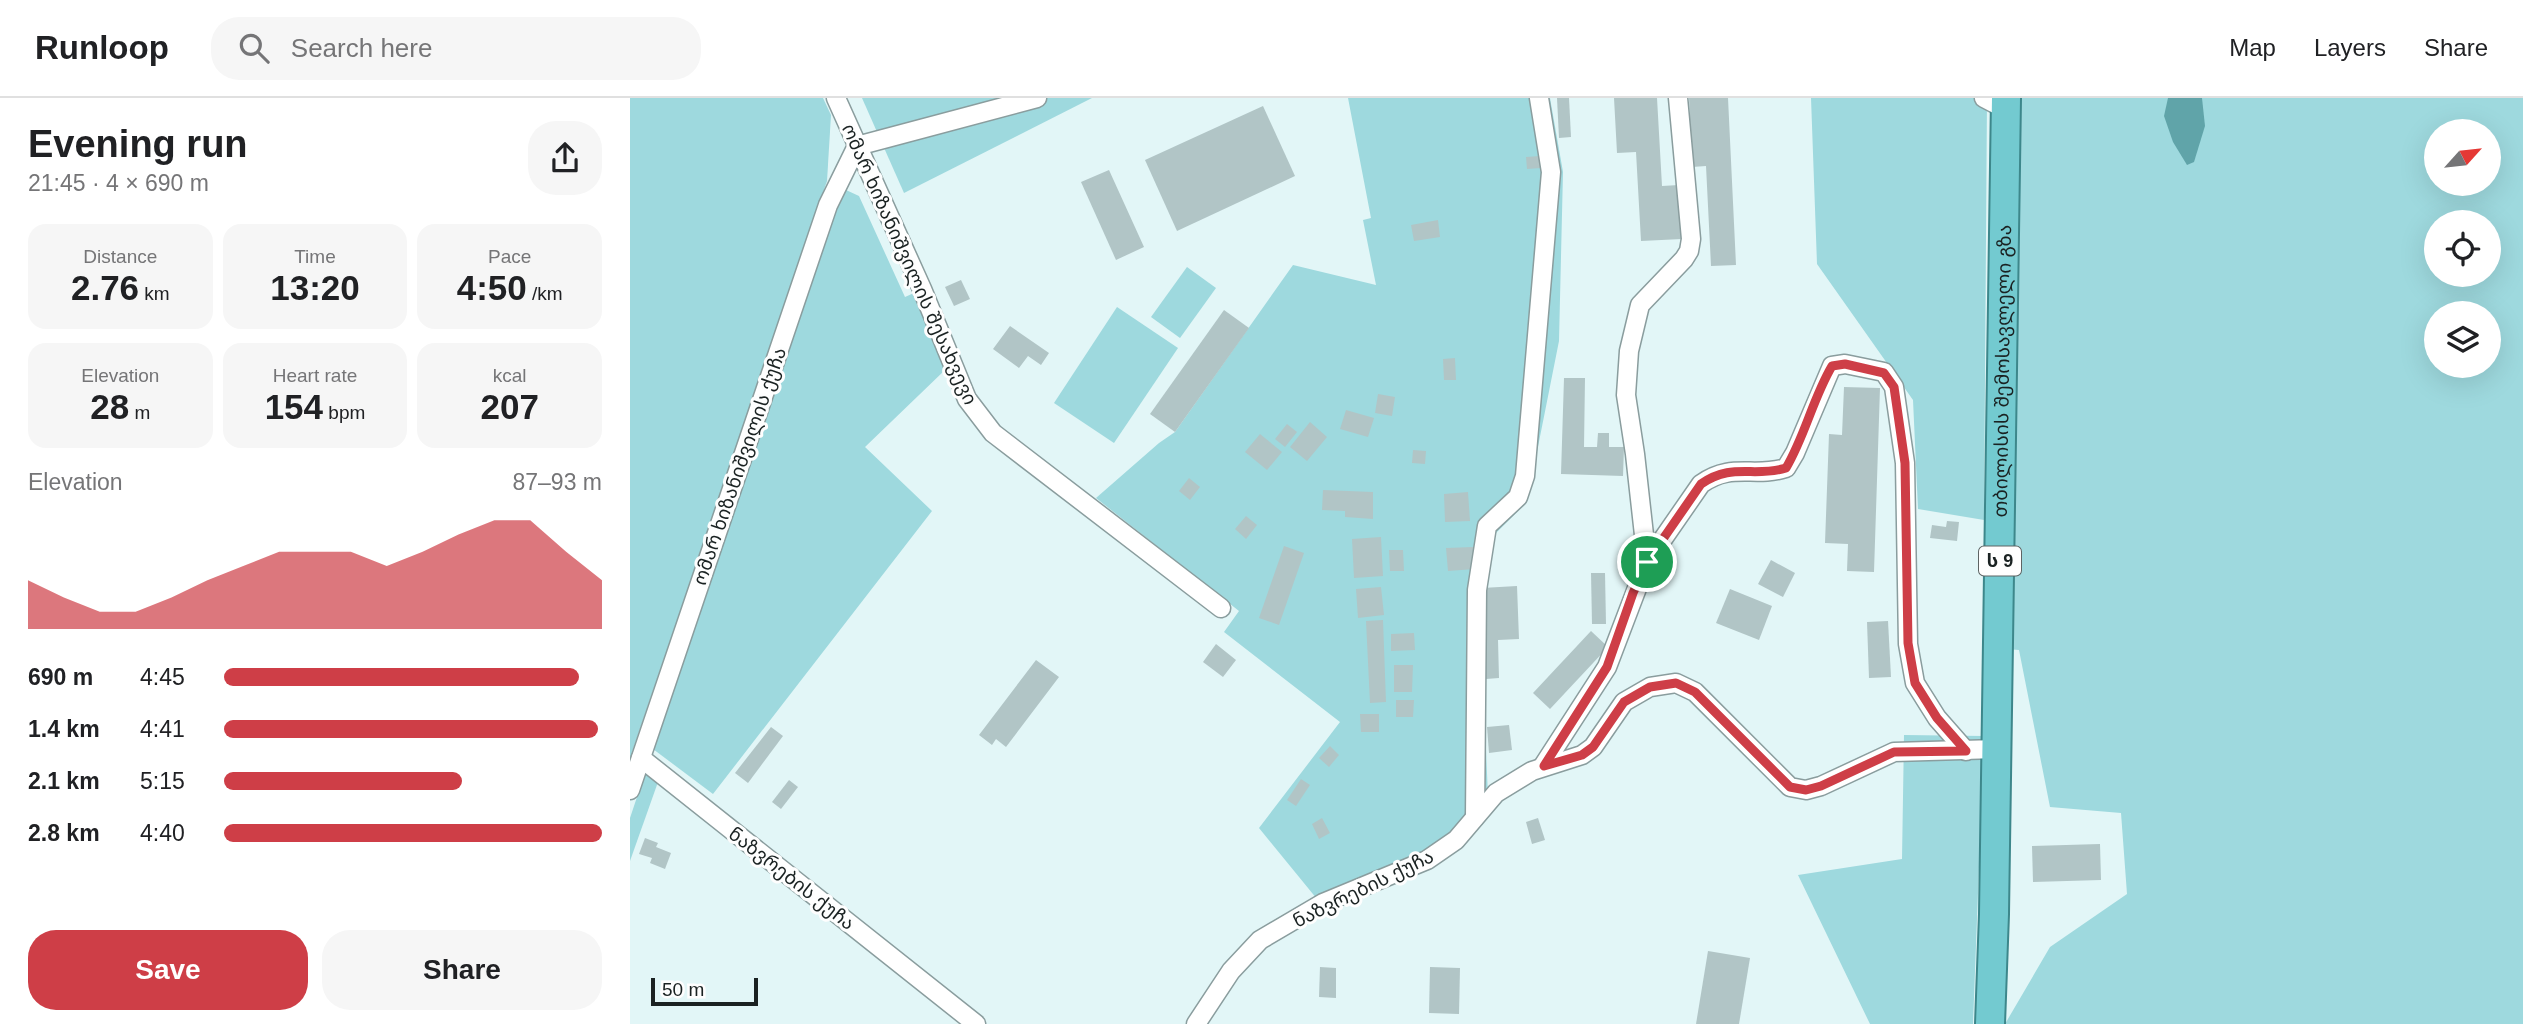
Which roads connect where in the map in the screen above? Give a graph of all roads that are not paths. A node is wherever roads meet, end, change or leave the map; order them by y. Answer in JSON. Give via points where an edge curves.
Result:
{"nodes":[{"id":1,"x":836,"y":98,"type":"edge"},
{"id":2,"x":1539,"y":98,"type":"edge"},
{"id":3,"x":1678,"y":98,"type":"edge"},
{"id":4,"x":1034,"y":99,"type":"edge"},
{"id":5,"x":1998,"y":102,"type":"edge"},
{"id":6,"x":857,"y":146,"type":"junction"},
{"id":7,"x":1647,"y":562,"type":"junction"},
{"id":8,"x":1221,"y":608,"type":"dead end"},
{"id":9,"x":1997,"y":749,"type":"junction"},
{"id":10,"x":1966,"y":751,"type":"junction"},
{"id":11,"x":641,"y":758,"type":"junction"},
{"id":12,"x":1544,"y":766,"type":"junction"},
{"id":13,"x":630,"y":790,"type":"edge"},
{"id":14,"x":1475,"y":817,"type":"junction"},
{"id":15,"x":976,"y":1024,"type":"edge"},
{"id":16,"x":1196,"y":1024,"type":"edge"},
{"id":17,"x":1990,"y":1024,"type":"edge"}],
"edges":[{"from":1,"to":6,"type":"street","name":"ომარ ხიზანიშვილის შესახვევი"},
{"from":2,"to":14,"type":"street","via":[[1551,172],[1525,477],[1518,497],[1487,526],[1477,590]]},
{"from":3,"to":7,"type":"street","via":[[1689,251],[1640,305],[1626,384]]},
{"from":4,"to":6,"type":"street"},
{"from":5,"to":9,"type":"highway","name":"თბილისის შემოსავლელი გზა","number":"ს 9"},
{"from":6,"to":8,"type":"street","name":"ომარ ხიზანიშვილის შესახვევი","via":[[968,399],[993,433]]},
{"from":6,"to":11,"type":"street","name":"ომარ ხიზანიშვილის ქუჩა","via":[[828,205]]},
{"from":7,"to":10,"type":"street","name":"ნაზვრების ქუჩა","via":[[1701,484],[1714,475],[1786,468],[1832,366],[1845,364],[1884,373],[1894,387],[1905,463],[1908,643],[1915,683]]},
{"from":7,"to":12,"type":"street","name":"ნაზვრების ქუჩა","via":[[1607,667]]},
{"from":9,"to":10,"type":"street","name":"ნაზვრების ქუჩა"},
{"from":9,"to":17,"type":"highway","name":"თბილისის შემოსავლელი გზა","number":"ს 9"},
{"from":10,"to":12,"type":"street","name":"ნაზვრების ქუჩა","via":[[1894,752],[1821,786],[1806,790],[1790,787],[1695,692],[1676,683],[1650,687],[1624,702],[1593,747]]},
{"from":11,"to":13,"type":"street","name":"ომარ ხიზანიშვილის ქუჩა"},
{"from":11,"to":15,"type":"street","name":"ნაზვრების ქუჩა"},
{"from":12,"to":14,"type":"street","name":"ნაზვრების ქუჩა","via":[[1496,793]]},
{"from":14,"to":16,"type":"street","name":"ნაზვრების ქუჩა","via":[[1456,840],[1427,860],[1323,903],[1260,940],[1231,971]]}]}
